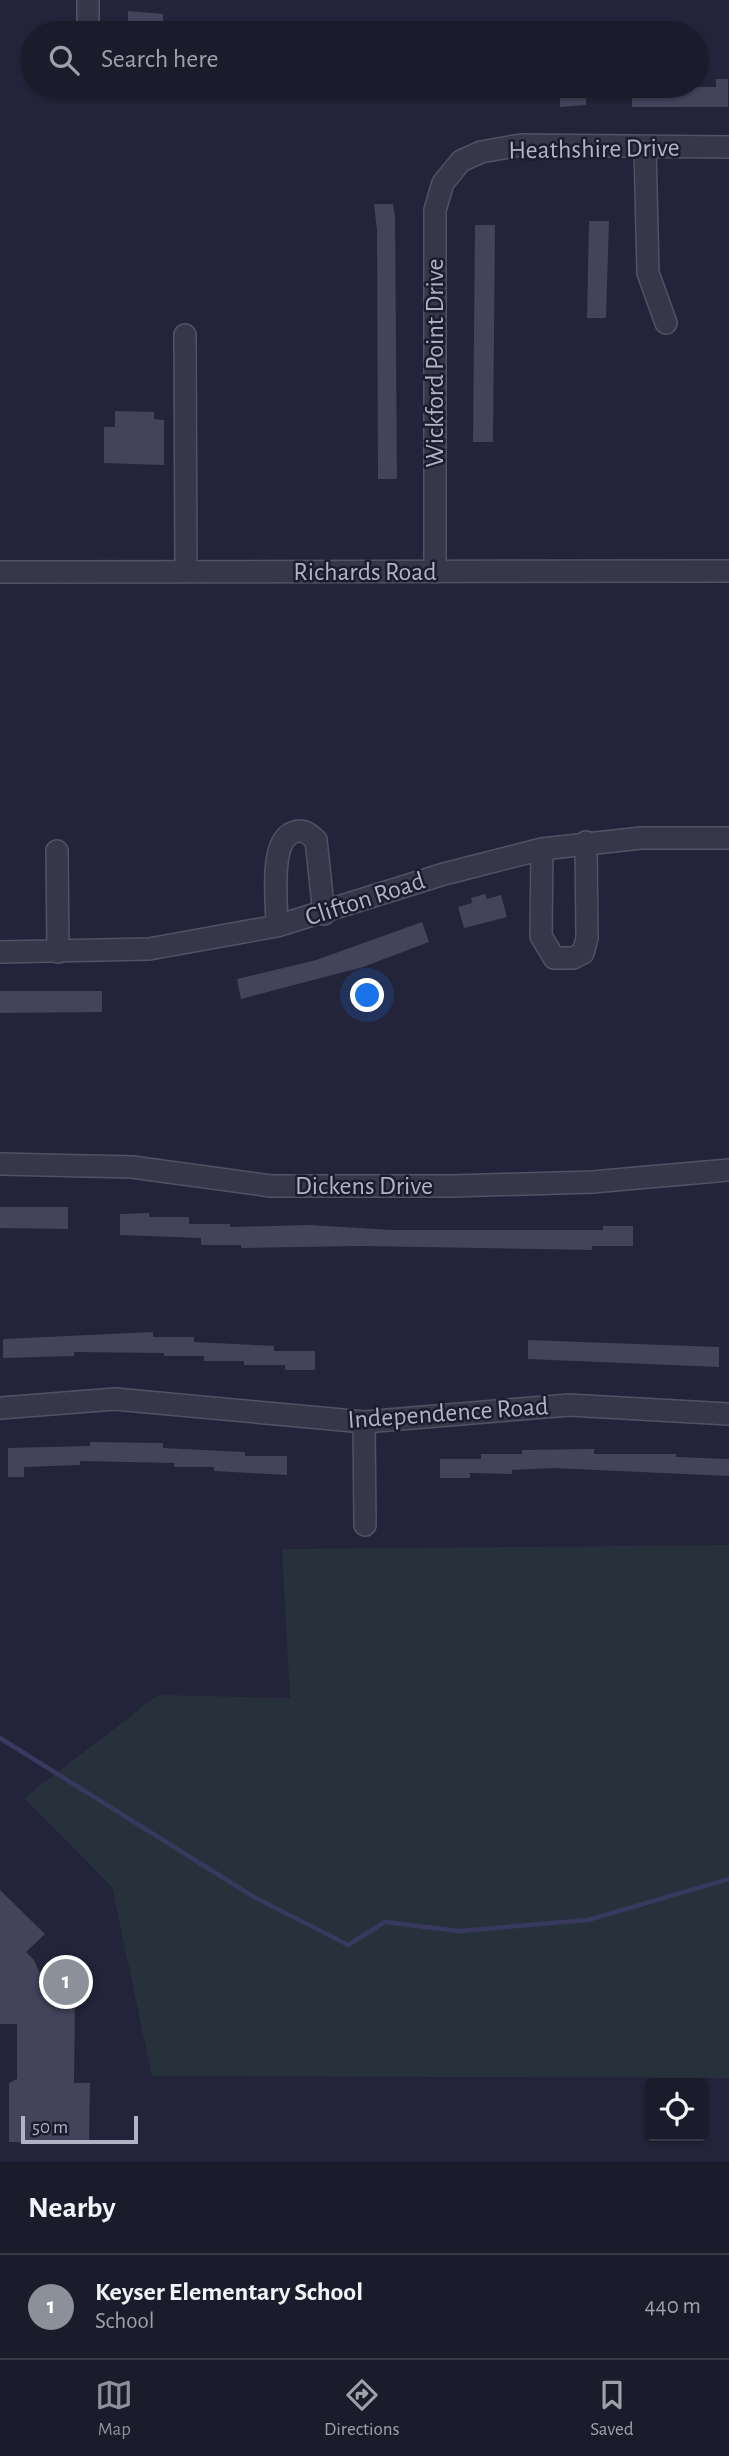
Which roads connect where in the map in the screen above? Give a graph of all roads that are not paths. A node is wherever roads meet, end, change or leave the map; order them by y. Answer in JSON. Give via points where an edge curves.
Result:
{"nodes":[{"id":1,"x":88,"y":0,"type":"edge"},
{"id":2,"x":88,"y":21,"type":"edge"},
{"id":3,"x":729,"y":147,"type":"edge"},
{"id":4,"x":645,"y":148,"type":"junction"},
{"id":5,"x":461,"y":162,"type":"joint"},
{"id":6,"x":666,"y":323,"type":"dead end"},
{"id":7,"x":186,"y":335,"type":"dead end"},
{"id":8,"x":729,"y":571,"type":"edge"},
{"id":9,"x":0,"y":572,"type":"edge"},
{"id":10,"x":187,"y":572,"type":"junction"},
{"id":11,"x":435,"y":572,"type":"junction"},
{"id":12,"x":729,"y":838,"type":"edge"},
{"id":13,"x":586,"y":842,"type":"junction"},
{"id":14,"x":542,"y":849,"type":"junction"},
{"id":15,"x":57,"y":851,"type":"dead end"},
{"id":16,"x":324,"y":914,"type":"junction"},
{"id":17,"x":278,"y":926,"type":"junction"},
{"id":18,"x":0,"y":952,"type":"edge"},
{"id":19,"x":58,"y":952,"type":"junction"},
{"id":20,"x":0,"y":1164,"type":"edge"},
{"id":21,"x":729,"y":1170,"type":"edge"},
{"id":22,"x":0,"y":1408,"type":"edge"},
{"id":23,"x":729,"y":1414,"type":"edge"},
{"id":24,"x":364,"y":1423,"type":"junction"},
{"id":25,"x":365,"y":1525,"type":"dead end"}],
"edges":[{"from":1,"to":2,"type":"street"},
{"from":3,"to":4,"type":"street","name":"Heathshire Drive"},
{"from":4,"to":5,"type":"street","name":"Heathshire Drive","via":[[521,145],[481,152]]},
{"from":4,"to":6,"type":"street","via":[[648,273]]},
{"from":5,"to":11,"type":"street","name":"Wickford Point Drive","via":[[443,183],[435,210]]},
{"from":7,"to":10,"type":"street"},
{"from":8,"to":11,"type":"street","name":"Richards Road"},
{"from":9,"to":10,"type":"street","name":"Richards Road"},
{"from":10,"to":11,"type":"street","name":"Richards Road"},
{"from":12,"to":13,"type":"street","name":"Clifton Road"},
{"from":13,"to":14,"type":"street","name":"Clifton Road"},
{"from":13,"to":14,"type":"street","via":[[587,938],[583,953],[573,958],[554,958],[541,936]]},
{"from":14,"to":16,"type":"street","name":"Clifton Road","via":[[444,874]]},
{"from":15,"to":19,"type":"street"},
{"from":16,"to":17,"type":"street","name":"Clifton Road"},
{"from":16,"to":17,"type":"street","via":[[316,840],[297,831],[285,836],[277,849]]},
{"from":17,"to":19,"type":"street","name":"Clifton Road","via":[[149,949]]},
{"from":18,"to":19,"type":"street","name":"Clifton Road"},
{"from":20,"to":21,"type":"street","name":"Dickens Drive","via":[[132,1167],[271,1186],[578,1183]]},
{"from":22,"to":24,"type":"street","name":"Independence Road","via":[[115,1399]]},
{"from":23,"to":24,"type":"street","name":"Independence Road","via":[[569,1405]]},
{"from":24,"to":25,"type":"street"}]}
